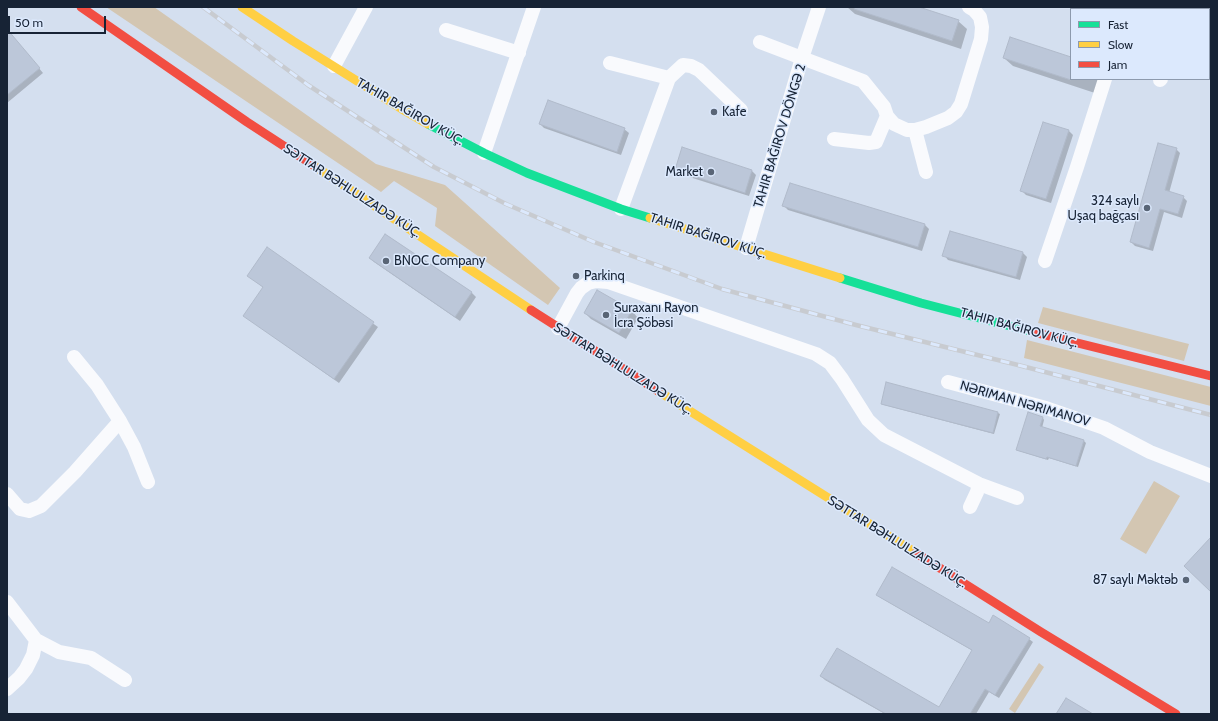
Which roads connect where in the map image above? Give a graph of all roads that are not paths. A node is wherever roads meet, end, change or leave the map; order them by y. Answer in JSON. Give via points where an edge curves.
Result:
{"nodes":[{"id":1,"x":81,"y":7,"type":"edge"},
{"id":2,"x":242,"y":7,"type":"edge"},
{"id":3,"x":366,"y":7,"type":"edge"},
{"id":4,"x":534,"y":7,"type":"edge"},
{"id":5,"x":819,"y":7,"type":"edge"},
{"id":6,"x":969,"y":7,"type":"edge"},
{"id":7,"x":446,"y":30,"type":"dead end"},
{"id":8,"x":760,"y":42,"type":"dead end"},
{"id":9,"x":519,"y":53,"type":"junction"},
{"id":10,"x":802,"y":58,"type":"junction"},
{"id":11,"x":610,"y":63,"type":"dead end"},
{"id":12,"x":334,"y":66,"type":"junction"},
{"id":13,"x":669,"y":78,"type":"junction"},
{"id":14,"x":1105,"y":80,"type":"edge"},
{"id":15,"x":742,"y":110,"type":"dead end"},
{"id":16,"x":887,"y":116,"type":"junction"},
{"id":17,"x":915,"y":130,"type":"junction"},
{"id":18,"x":834,"y":139,"type":"dead end"},
{"id":19,"x":484,"y":152,"type":"junction"},
{"id":20,"x":926,"y":172,"type":"dead end"},
{"id":21,"x":621,"y":209,"type":"junction"},
{"id":22,"x":746,"y":248,"type":"junction"},
{"id":23,"x":1045,"y":260,"type":"dead end"},
{"id":24,"x":558,"y":328,"type":"junction"},
{"id":25,"x":74,"y":357,"type":"dead end"},
{"id":26,"x":1211,"y":376,"type":"edge"},
{"id":27,"x":948,"y":382,"type":"dead end"},
{"id":28,"x":120,"y":421,"type":"junction"},
{"id":29,"x":1211,"y":476,"type":"edge"},
{"id":30,"x":148,"y":482,"type":"dead end"},
{"id":31,"x":979,"y":484,"type":"junction"},
{"id":32,"x":7,"y":494,"type":"edge"},
{"id":33,"x":1017,"y":498,"type":"dead end"},
{"id":34,"x":970,"y":507,"type":"dead end"},
{"id":35,"x":7,"y":602,"type":"edge"},
{"id":36,"x":36,"y":640,"type":"junction"},
{"id":37,"x":125,"y":680,"type":"dead end"},
{"id":38,"x":7,"y":689,"type":"edge"},
{"id":39,"x":1176,"y":714,"type":"edge"}],
"edges":[{"from":1,"to":24,"type":"main road","name":"SƏTTAR BƏHLULZADƏ KÜÇ.","via":[[248,122]]},
{"from":2,"to":12,"type":"main road"},
{"from":3,"to":12,"type":"street"},
{"from":4,"to":9,"type":"street"},
{"from":5,"to":10,"type":"street"},
{"from":6,"to":17,"type":"street","via":[[980,17],[982,27],[981,39],[961,104],[948,118]]},
{"from":7,"to":9,"type":"street"},
{"from":8,"to":10,"type":"street"},
{"from":9,"to":19,"type":"street"},
{"from":10,"to":16,"type":"street","via":[[863,81],[884,108]]},
{"from":10,"to":22,"type":"street"},
{"from":11,"to":13,"type":"street"},
{"from":12,"to":19,"type":"main road","via":[[402,109]]},
{"from":13,"to":15,"type":"street","via":[[683,65],[691,66],[699,70]]},
{"from":13,"to":21,"type":"street"},
{"from":14,"to":23,"type":"street"},
{"from":16,"to":17,"type":"street","via":[[894,124]]},
{"from":16,"to":18,"type":"street","via":[[876,142]]},
{"from":17,"to":20,"type":"street"},
{"from":19,"to":21,"type":"main road","via":[[527,173]]},
{"from":21,"to":22,"type":"main road"},
{"from":22,"to":26,"type":"main road","via":[[921,303]]},
{"from":24,"to":31,"type":"street","via":[[581,288],[596,281],[608,282],[816,354],[830,363],[868,420],[884,435]]},
{"from":24,"to":39,"type":"main road","name":"SƏTTAR BƏHLULZADƏ KÜÇ.","via":[[1028,624]]},
{"from":25,"to":28,"type":"street","via":[[97,385]]},
{"from":27,"to":29,"type":"street","name":"NƏRIMAN NƏRIMANOV","via":[[1046,408],[1104,428],[1150,452]]},
{"from":28,"to":30,"type":"street"},
{"from":28,"to":32,"type":"street","via":[[41,506],[29,511],[20,508]]},
{"from":31,"to":33,"type":"street"},
{"from":31,"to":34,"type":"street"},
{"from":35,"to":36,"type":"street"},
{"from":36,"to":37,"type":"street","via":[[59,652],[91,658]]},
{"from":36,"to":38,"type":"street","via":[[33,655],[26,669]]}]}
